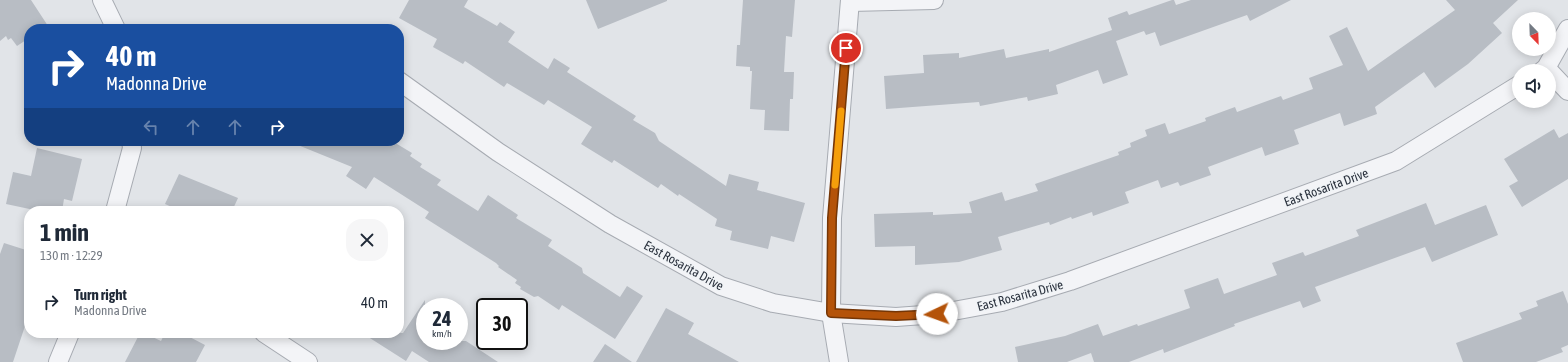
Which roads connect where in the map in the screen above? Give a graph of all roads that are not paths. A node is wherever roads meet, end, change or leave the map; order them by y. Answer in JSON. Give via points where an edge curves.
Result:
{"nodes":[{"id":1,"x":102,"y":0,"type":"edge"},
{"id":2,"x":934,"y":0,"type":"edge"},
{"id":3,"x":850,"y":1,"type":"edge"},
{"id":4,"x":114,"y":24,"type":"edge"},
{"id":5,"x":1568,"y":29,"type":"edge"},
{"id":6,"x":1549,"y":64,"type":"edge"},
{"id":7,"x":1556,"y":80,"type":"edge"},
{"id":8,"x":404,"y":85,"type":"edge"},
{"id":9,"x":1512,"y":89,"type":"edge"},
{"id":10,"x":1568,"y":91,"type":"edge"},
{"id":11,"x":132,"y":146,"type":"edge"},
{"id":12,"x":116,"y":206,"type":"edge"},
{"id":13,"x":831,"y":313,"type":"junction"},
{"id":14,"x":68,"y":338,"type":"edge"},
{"id":15,"x":272,"y":338,"type":"edge"},
{"id":16,"x":58,"y":362,"type":"edge"},
{"id":17,"x":308,"y":362,"type":"edge"},
{"id":18,"x":839,"y":362,"type":"edge"}],
"edges":[{"from":1,"to":4,"type":"street"},
{"from":2,"to":3,"type":"street"},
{"from":3,"to":13,"type":"street","via":[[832,218]]},
{"from":5,"to":6,"type":"street"},
{"from":7,"to":10,"type":"street"},
{"from":8,"to":13,"type":"street","name":"East Rosarita Drive","via":[[498,152],[610,224],[721,286],[773,304]]},
{"from":9,"to":13,"type":"street","name":"East Rosarita Drive","via":[[1396,161],[1070,281],[1002,302],[937,314],[896,316]]},
{"from":11,"to":12,"type":"street"},
{"from":13,"to":18,"type":"street"},
{"from":14,"to":16,"type":"street"},
{"from":15,"to":17,"type":"street"}]}
